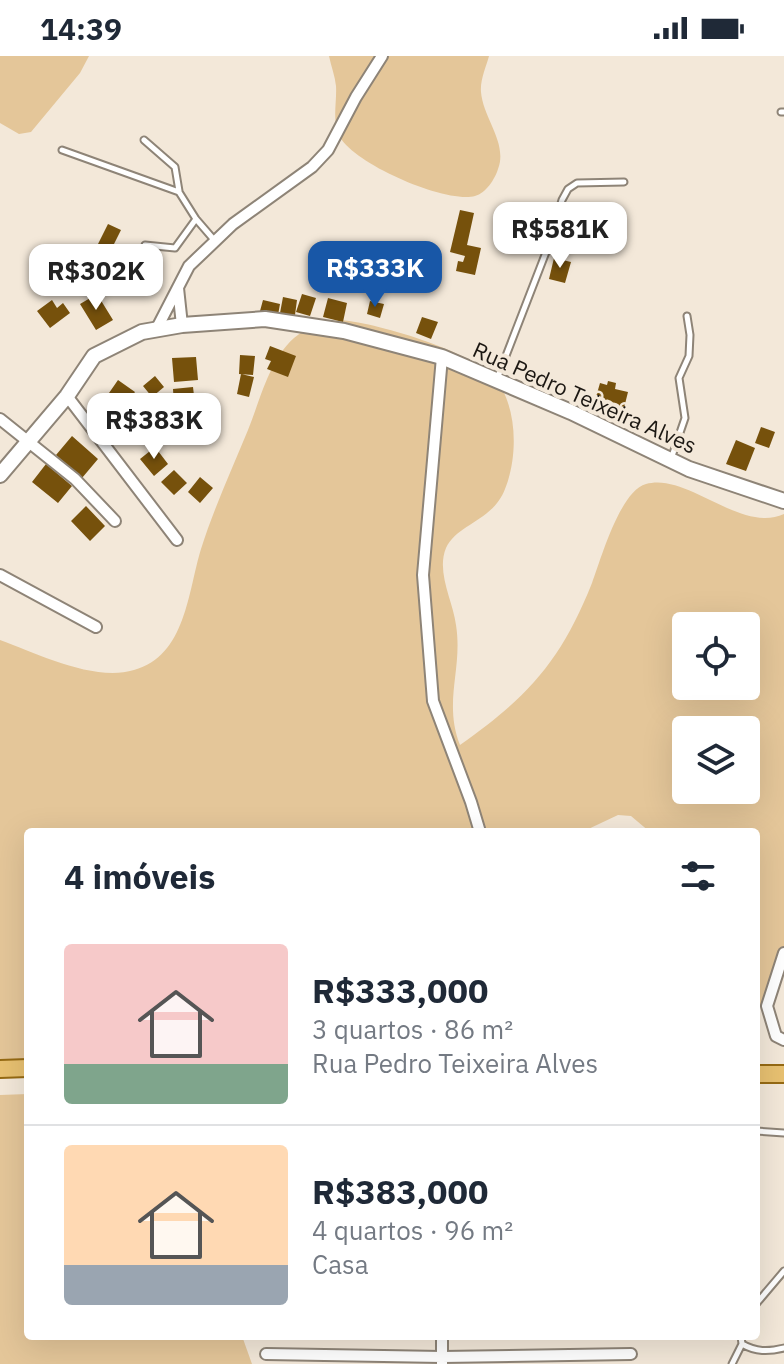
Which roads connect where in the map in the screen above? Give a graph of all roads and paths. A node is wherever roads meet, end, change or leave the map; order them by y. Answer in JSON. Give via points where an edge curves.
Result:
{"nodes":[{"id":1,"x":382,"y":56,"type":"edge"},
{"id":2,"x":144,"y":140,"type":"dead end"},
{"id":3,"x":62,"y":150,"type":"dead end"},
{"id":4,"x":624,"y":182,"type":"dead end"},
{"id":5,"x":179,"y":192,"type":"junction"},
{"id":6,"x":196,"y":219,"type":"junction"},
{"id":7,"x":215,"y":241,"type":"junction"},
{"id":8,"x":145,"y":245,"type":"dead end"},
{"id":9,"x":178,"y":288,"type":"junction"},
{"id":10,"x":687,"y":316,"type":"dead end"},
{"id":11,"x":182,"y":325,"type":"junction"},
{"id":12,"x":156,"y":330,"type":"junction"},
{"id":13,"x":442,"y":357,"type":"junction"},
{"id":14,"x":497,"y":380,"type":"junction"},
{"id":15,"x":67,"y":396,"type":"junction"},
{"id":16,"x":0,"y":419,"type":"edge"},
{"id":17,"x":28,"y":444,"type":"junction"},
{"id":18,"x":670,"y":460,"type":"junction"},
{"id":19,"x":0,"y":475,"type":"edge"},
{"id":20,"x":783,"y":500,"type":"edge"},
{"id":21,"x":115,"y":521,"type":"dead end"},
{"id":22,"x":177,"y":540,"type":"dead end"},
{"id":23,"x":0,"y":575,"type":"edge"},
{"id":24,"x":96,"y":627,"type":"dead end"},
{"id":25,"x":479,"y":828,"type":"edge"},
{"id":26,"x":784,"y":953,"type":"edge"},
{"id":27,"x":784,"y":1040,"type":"edge"},
{"id":28,"x":24,"y":1068,"type":"edge"},
{"id":29,"x":0,"y":1069,"type":"edge"},
{"id":30,"x":760,"y":1074,"type":"edge"},
{"id":31,"x":784,"y":1074,"type":"edge"},
{"id":32,"x":760,"y":1131,"type":"edge"},
{"id":33,"x":784,"y":1133,"type":"edge"},
{"id":34,"x":784,"y":1271,"type":"edge"},
{"id":35,"x":760,"y":1299,"type":"edge"},
{"id":36,"x":742,"y":1340,"type":"edge"},
{"id":37,"x":742,"y":1344,"type":"junction"},
{"id":38,"x":784,"y":1348,"type":"edge"},
{"id":39,"x":266,"y":1354,"type":"dead end"},
{"id":40,"x":631,"y":1354,"type":"dead end"},
{"id":41,"x":442,"y":1360,"type":"edge"},
{"id":42,"x":732,"y":1364,"type":"edge"}],
"edges":[{"from":1,"to":7,"type":"street","via":[[328,150]]},
{"from":2,"to":5,"type":"lane","via":[[175,167]]},
{"from":3,"to":5,"type":"lane"},
{"from":4,"to":14,"type":"lane","via":[[577,183],[568,189]]},
{"from":5,"to":6,"type":"lane"},
{"from":6,"to":7,"type":"lane"},
{"from":6,"to":8,"type":"lane","via":[[175,248]]},
{"from":7,"to":9,"type":"street","via":[[189,266]]},
{"from":9,"to":11,"type":"street"},
{"from":9,"to":12,"type":"street"},
{"from":10,"to":18,"type":"lane","via":[[689,356],[679,378],[685,418]]},
{"from":11,"to":12,"type":"street","name":"Rua Pedro Teixeira Alves"},
{"from":11,"to":13,"type":"street","name":"Rua Pedro Teixeira Alves","via":[[265,319],[344,331]]},
{"from":12,"to":15,"type":"street","name":"Rua Pedro Teixeira Alves","via":[[94,356]]},
{"from":13,"to":14,"type":"street","name":"Rua Pedro Teixeira Alves"},
{"from":13,"to":25,"type":"street","via":[[424,591],[433,701]]},
{"from":14,"to":18,"type":"street","name":"Rua Pedro Teixeira Alves"},
{"from":15,"to":17,"type":"street","name":"Rua Pedro Teixeira Alves"},
{"from":15,"to":22,"type":"street"},
{"from":16,"to":17,"type":"street"},
{"from":17,"to":19,"type":"street","name":"Rua Pedro Teixeira Alves"},
{"from":17,"to":21,"type":"street","via":[[75,479]]},
{"from":18,"to":20,"type":"street","name":"Rua Pedro Teixeira Alves"},
{"from":23,"to":24,"type":"street"},
{"from":26,"to":27,"type":"street","via":[[767,1006],[776,1036]]},
{"from":28,"to":29,"type":"main road"},
{"from":30,"to":31,"type":"main road"},
{"from":32,"to":33,"type":"lane"},
{"from":34,"to":35,"type":"lane"},
{"from":36,"to":37,"type":"lane"},
{"from":37,"to":38,"type":"lane","via":[[768,1352]]},
{"from":37,"to":42,"type":"lane"},
{"from":39,"to":41,"type":"street"},
{"from":40,"to":41,"type":"street"}]}
